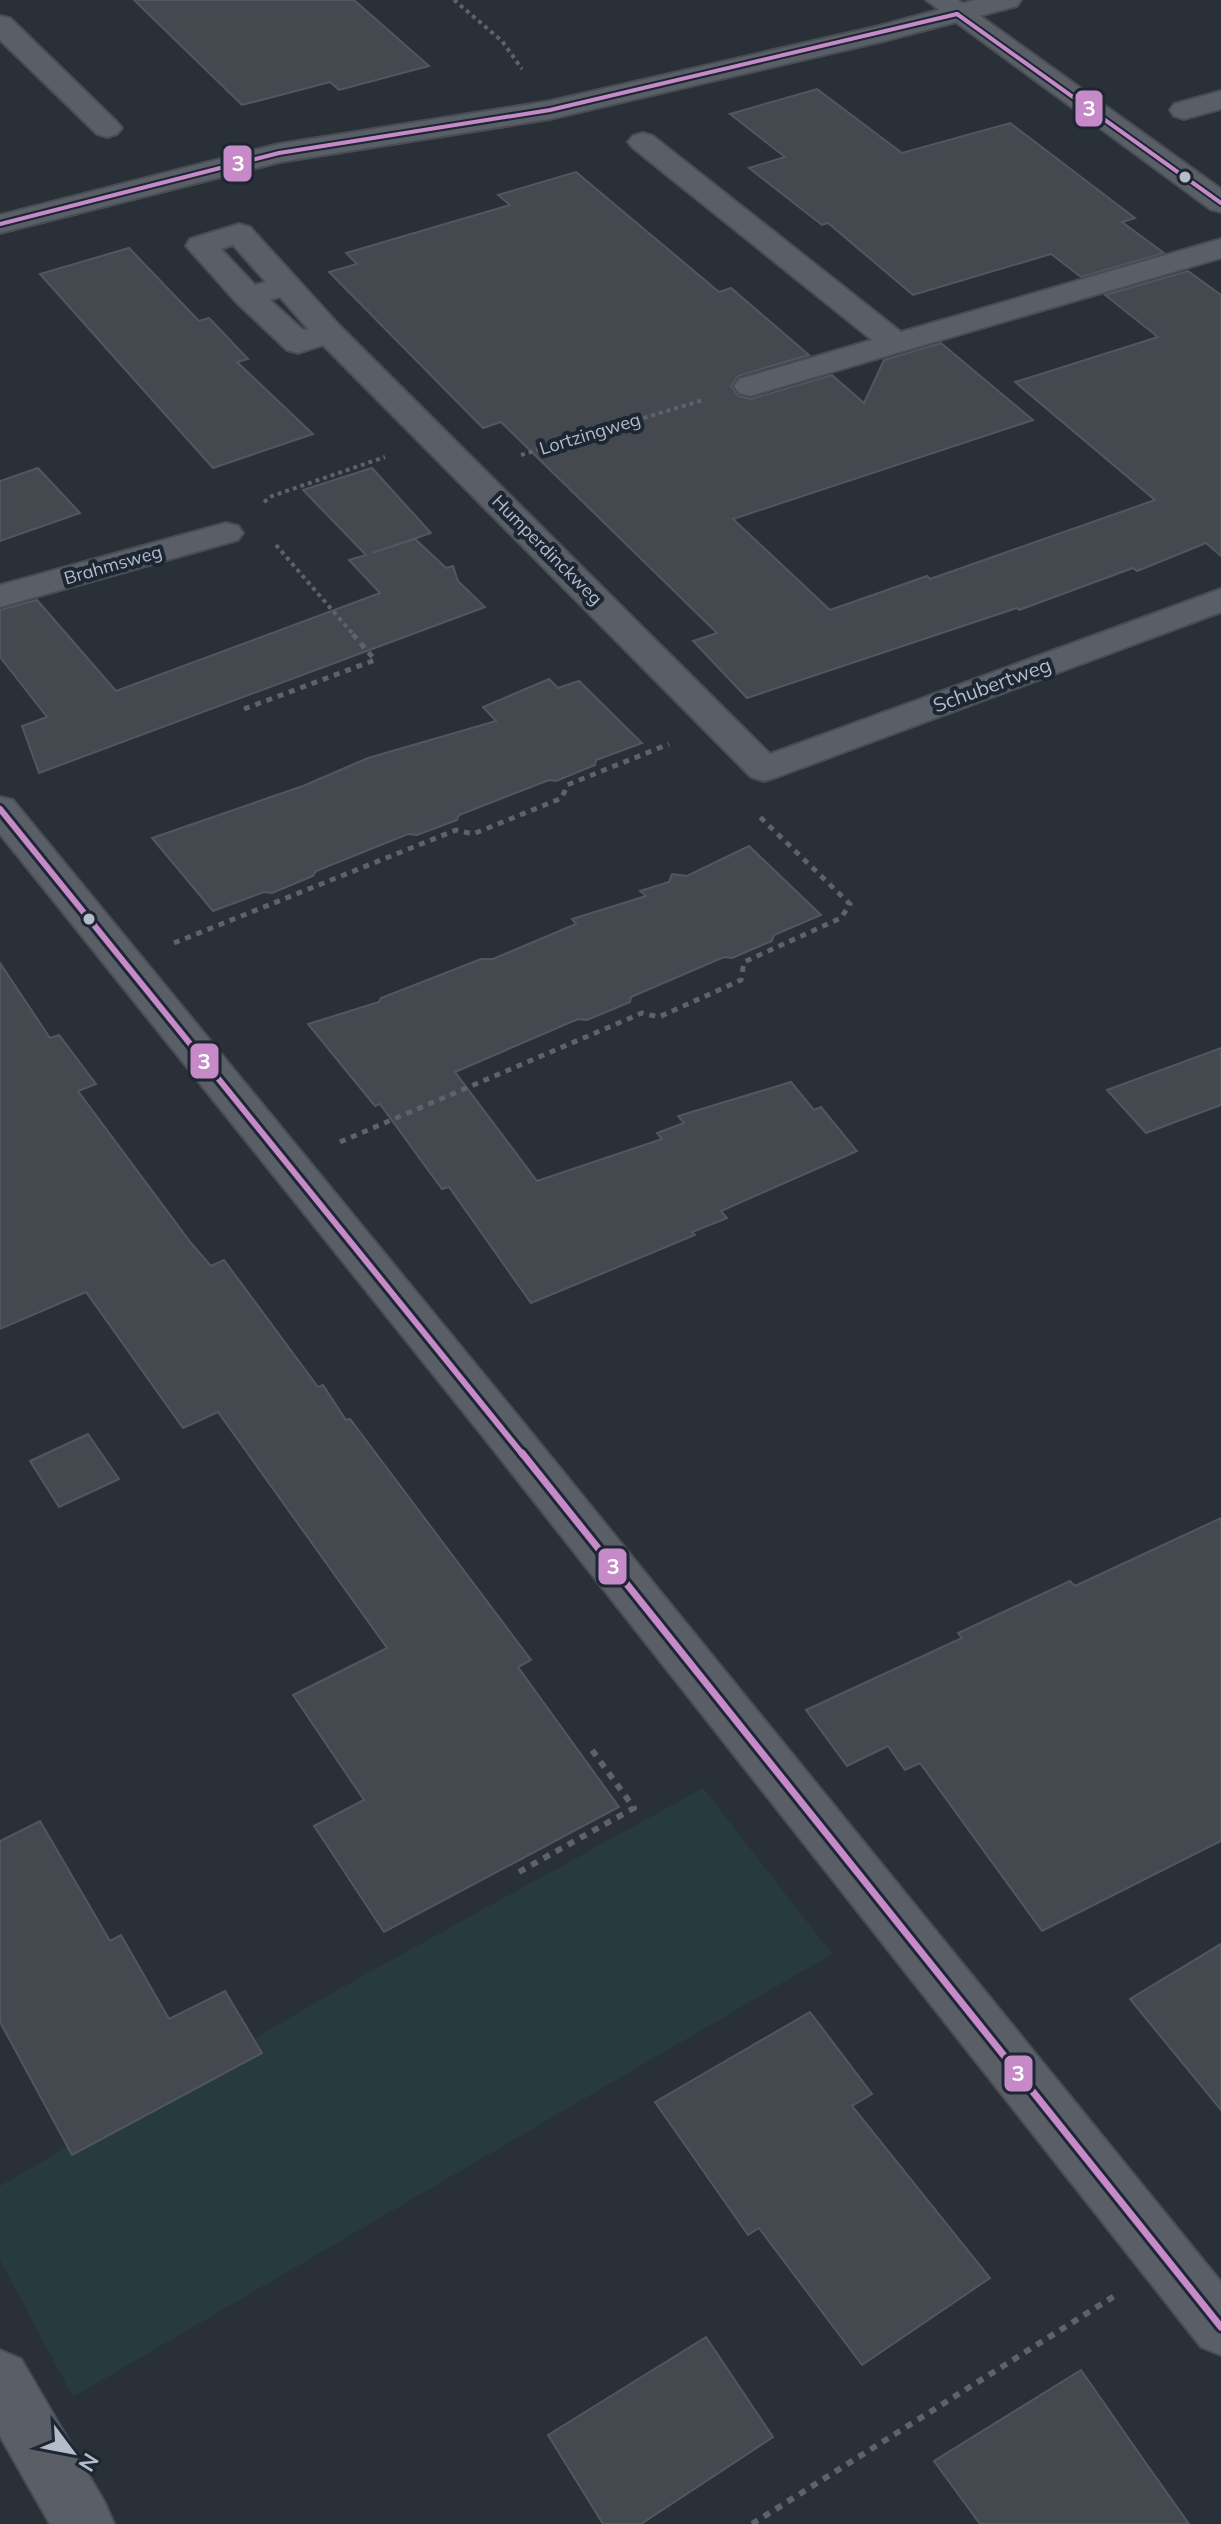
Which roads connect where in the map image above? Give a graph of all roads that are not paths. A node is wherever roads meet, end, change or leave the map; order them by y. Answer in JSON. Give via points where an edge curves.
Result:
{"nodes":[{"id":1,"x":1007,"y":0,"type":"edge"},
{"id":2,"x":949,"y":7,"type":"edge"},
{"id":3,"x":0,"y":24,"type":"edge"},
{"id":4,"x":1221,"y":100,"type":"edge"},
{"id":5,"x":1184,"y":110,"type":"dead end"},
{"id":6,"x":107,"y":128,"type":"dead end"},
{"id":7,"x":643,"y":142,"type":"dead end"},
{"id":8,"x":1221,"y":203,"type":"edge"},
{"id":9,"x":0,"y":224,"type":"edge"},
{"id":10,"x":1221,"y":248,"type":"edge"},
{"id":11,"x":285,"y":286,"type":"junction"},
{"id":12,"x":248,"y":296,"type":"junction"},
{"id":13,"x":328,"y":332,"type":"junction"},
{"id":14,"x":896,"y":344,"type":"junction"},
{"id":15,"x":750,"y":386,"type":"road end"},
{"id":16,"x":238,"y":524,"type":"road end"},
{"id":17,"x":0,"y":596,"type":"edge"},
{"id":18,"x":1221,"y":600,"type":"edge"},
{"id":19,"x":764,"y":769,"type":"joint"},
{"id":20,"x":0,"y":809,"type":"edge"},
{"id":21,"x":1221,"y":2327,"type":"edge"},
{"id":22,"x":0,"y":2379,"type":"edge"},
{"id":23,"x":84,"y":2524,"type":"edge"}],
"edges":[{"from":1,"to":2,"type":"street"},
{"from":2,"to":8,"type":"street"},
{"from":2,"to":9,"type":"street","via":[[550,110],[279,153]]},
{"from":3,"to":6,"type":"street"},
{"from":4,"to":5,"type":"street"},
{"from":7,"to":14,"type":"street"},
{"from":10,"to":14,"type":"street"},
{"from":11,"to":12,"type":"street"},
{"from":11,"to":12,"type":"street","name":"Humperdinckweg","via":[[239,233],[201,246]]},
{"from":11,"to":13,"type":"street","name":"Humperdinckweg"},
{"from":12,"to":13,"type":"street","name":"Humperdinckweg","via":[[298,343]]},
{"from":13,"to":19,"type":"street","name":"Humperdinckweg"},
{"from":14,"to":15,"type":"street"},
{"from":16,"to":17,"type":"street","name":"Brahmsweg"},
{"from":18,"to":19,"type":"street","name":"Schubertweg"},
{"from":20,"to":21,"type":"street"},
{"from":22,"to":23,"type":"street"}]}
